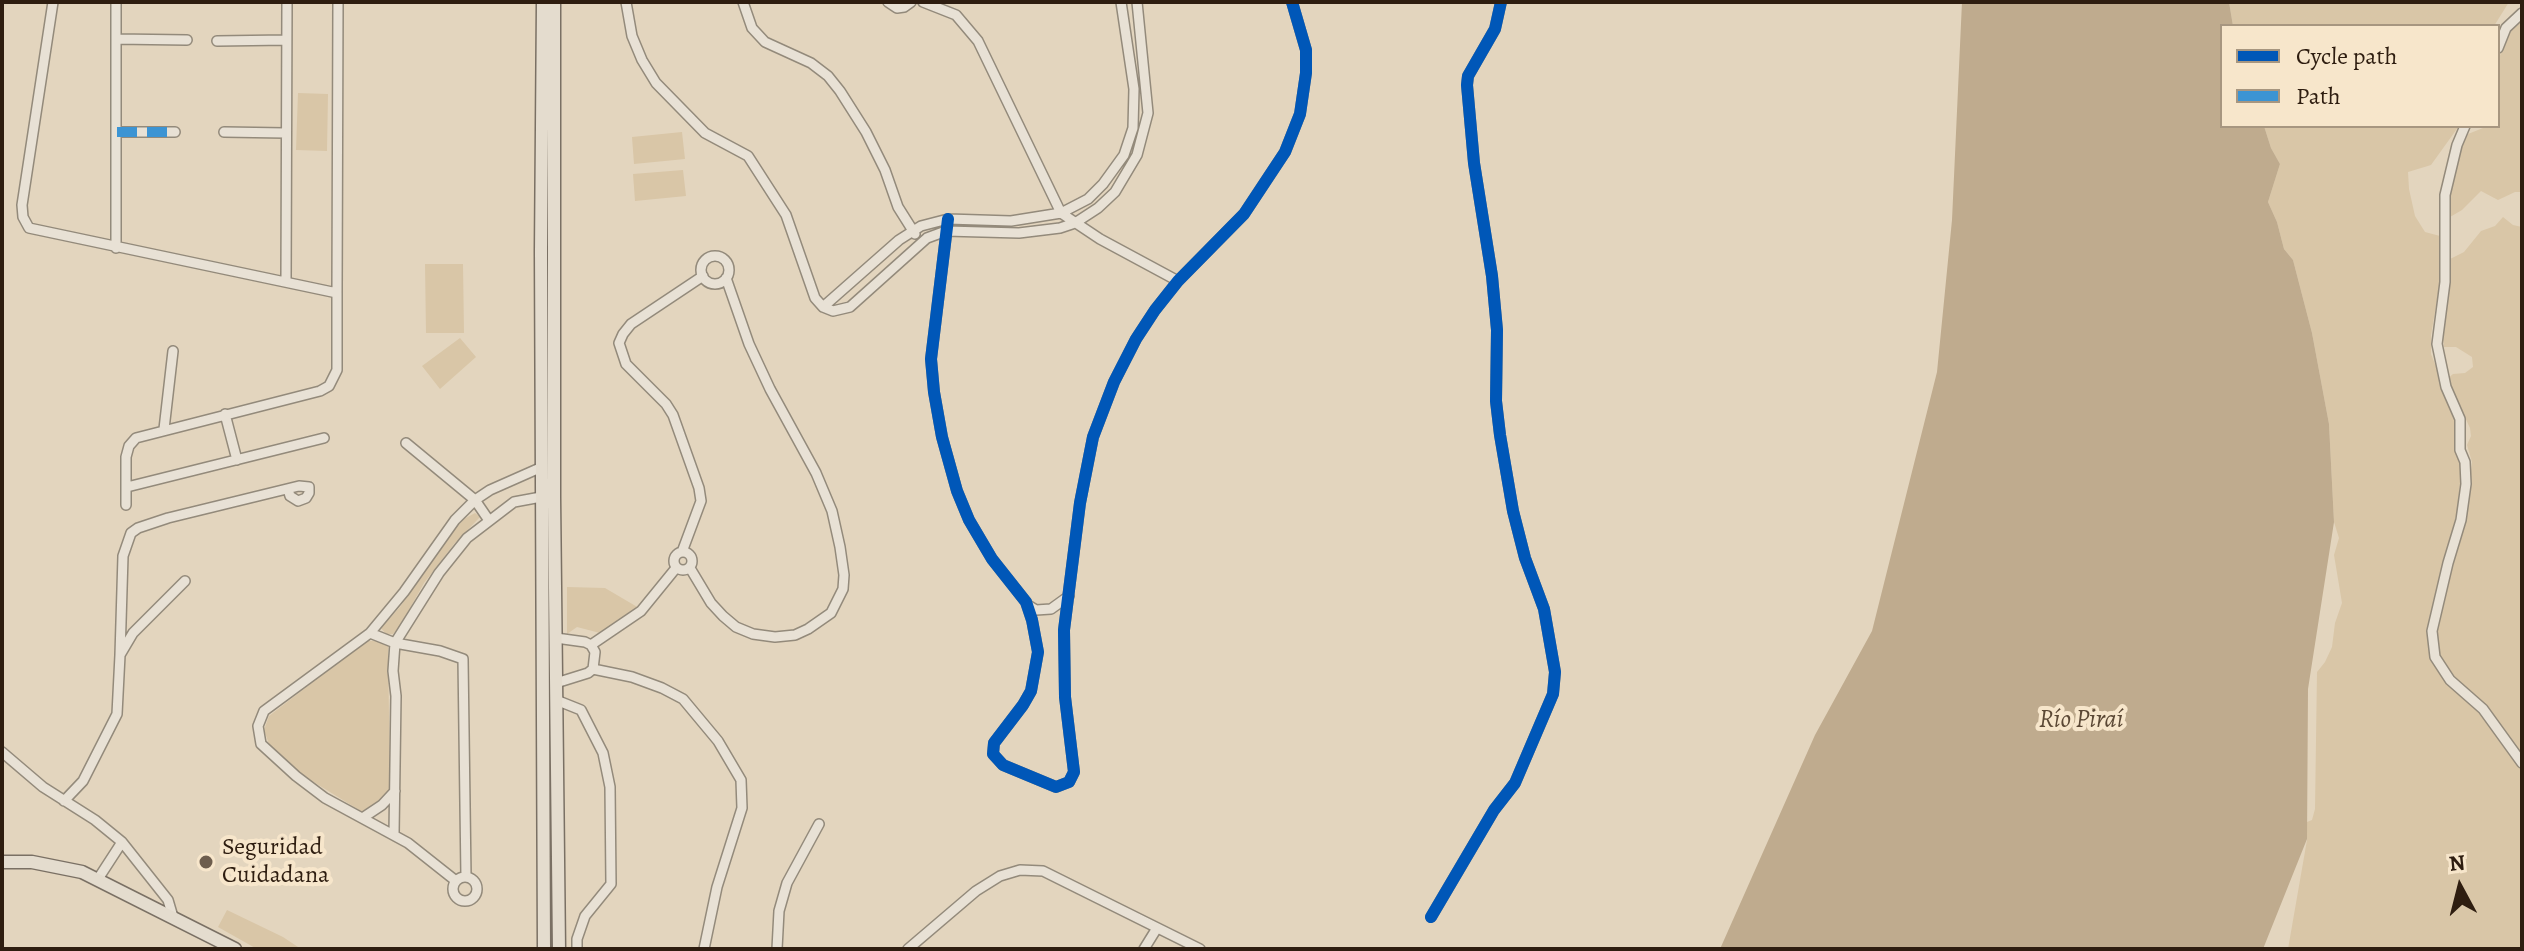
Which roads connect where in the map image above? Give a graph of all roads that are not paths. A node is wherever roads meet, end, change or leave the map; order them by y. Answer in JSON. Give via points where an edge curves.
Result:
{"nodes":[{"id":1,"x":53,"y":2,"type":"edge"},
{"id":2,"x":116,"y":2,"type":"edge"},
{"id":3,"x":287,"y":2,"type":"edge"},
{"id":4,"x":338,"y":2,"type":"edge"},
{"id":5,"x":543,"y":2,"type":"edge"},
{"id":6,"x":554,"y":2,"type":"edge"},
{"id":7,"x":626,"y":2,"type":"edge"},
{"id":8,"x":743,"y":2,"type":"edge"},
{"id":9,"x":888,"y":2,"type":"edge"},
{"id":10,"x":911,"y":2,"type":"edge"},
{"id":11,"x":923,"y":2,"type":"edge"},
{"id":12,"x":1121,"y":2,"type":"edge"},
{"id":13,"x":1137,"y":2,"type":"edge"},
{"id":14,"x":1292,"y":2,"type":"edge"},
{"id":15,"x":1501,"y":2,"type":"edge"},
{"id":16,"x":2522,"y":13,"type":"edge"},
{"id":17,"x":116,"y":39,"type":"junction"},
{"id":18,"x":187,"y":40,"type":"dead end"},
{"id":19,"x":286,"y":40,"type":"junction"},
{"id":20,"x":217,"y":41,"type":"dead end"},
{"id":21,"x":2500,"y":43,"type":"edge"},
{"id":22,"x":2464,"y":128,"type":"edge"},
{"id":23,"x":117,"y":132,"type":"junction"},
{"id":24,"x":175,"y":132,"type":"dead end"},
{"id":25,"x":224,"y":132,"type":"dead end"},
{"id":26,"x":285,"y":133,"type":"junction"},
{"id":27,"x":1061,"y":213,"type":"junction"},
{"id":28,"x":948,"y":219,"type":"junction"},
{"id":29,"x":1075,"y":223,"type":"junction"},
{"id":30,"x":913,"y":231,"type":"junction"},
{"id":31,"x":946,"y":231,"type":"junction"},
{"id":32,"x":920,"y":241,"type":"junction"},
{"id":33,"x":116,"y":248,"type":"junction"},
{"id":34,"x":703,"y":276,"type":"junction"},
{"id":35,"x":726,"y":278,"type":"junction"},
{"id":36,"x":1178,"y":281,"type":"junction"},
{"id":37,"x":286,"y":282,"type":"junction"},
{"id":38,"x":337,"y":293,"type":"junction"},
{"id":39,"x":823,"y":307,"type":"junction"},
{"id":40,"x":173,"y":351,"type":"dead end"},
{"id":41,"x":225,"y":414,"type":"junction"},
{"id":42,"x":164,"y":429,"type":"junction"},
{"id":43,"x":324,"y":438,"type":"dead end"},
{"id":44,"x":406,"y":443,"type":"dead end"},
{"id":45,"x":237,"y":460,"type":"junction"},
{"id":46,"x":542,"y":467,"type":"junction"},
{"id":47,"x":127,"y":487,"type":"junction"},
{"id":48,"x":288,"y":489,"type":"dead end"},
{"id":49,"x":548,"y":497,"type":"junction"},
{"id":50,"x":475,"y":500,"type":"junction"},
{"id":51,"x":126,"y":505,"type":"dead end"},
{"id":52,"x":488,"y":519,"type":"junction"},
{"id":53,"x":682,"y":552,"type":"junction"},
{"id":54,"x":676,"y":568,"type":"junction"},
{"id":55,"x":690,"y":568,"type":"junction"},
{"id":56,"x":185,"y":581,"type":"dead end"},
{"id":57,"x":1069,"y":596,"type":"junction"},
{"id":58,"x":1026,"y":602,"type":"junction"},
{"id":59,"x":370,"y":633,"type":"junction"},
{"id":60,"x":556,"y":638,"type":"junction"},
{"id":61,"x":395,"y":643,"type":"junction"},
{"id":62,"x":591,"y":645,"type":"junction"},
{"id":63,"x":120,"y":655,"type":"junction"},
{"id":64,"x":593,"y":669,"type":"junction"},
{"id":65,"x":556,"y":683,"type":"junction"},
{"id":66,"x":556,"y":700,"type":"junction"},
{"id":67,"x":2,"y":752,"type":"edge"},
{"id":68,"x":2522,"y":763,"type":"edge"},
{"id":69,"x":395,"y":790,"type":"junction"},
{"id":70,"x":64,"y":801,"type":"junction"},
{"id":71,"x":364,"y":817,"type":"junction"},
{"id":72,"x":819,"y":824,"type":"dead end"},
{"id":73,"x":394,"y":834,"type":"junction"},
{"id":74,"x":122,"y":842,"type":"junction"},
{"id":75,"x":2,"y":862,"type":"edge"},
{"id":76,"x":98,"y":879,"type":"junction"},
{"id":77,"x":173,"y":917,"type":"junction"},
{"id":78,"x":1431,"y":917,"type":"dead end"},
{"id":79,"x":1157,"y":928,"type":"junction"},
{"id":80,"x":235,"y":949,"type":"edge"},
{"id":81,"x":544,"y":949,"type":"edge"},
{"id":82,"x":559,"y":949,"type":"edge"},
{"id":83,"x":577,"y":949,"type":"edge"},
{"id":84,"x":704,"y":949,"type":"edge"},
{"id":85,"x":777,"y":949,"type":"edge"},
{"id":86,"x":908,"y":949,"type":"edge"},
{"id":87,"x":1144,"y":949,"type":"edge"},
{"id":88,"x":1200,"y":949,"type":"edge"}],
"edges":[{"from":1,"to":33,"type":"street","via":[[23,217],[29,228]]},
{"from":2,"to":17,"type":"street"},
{"from":3,"to":19,"type":"street"},
{"from":4,"to":38,"type":"street"},
{"from":5,"to":46,"type":"main road"},
{"from":6,"to":49,"type":"main road"},
{"from":7,"to":39,"type":"street","via":[[632,36],[656,83],[705,133],[748,156],[765,179],[786,215],[809,288]]},
{"from":8,"to":30,"type":"street","via":[[752,28],[765,42],[811,63],[840,91],[866,132]]},
{"from":9,"to":10,"type":"street","via":[[897,8]]},
{"from":11,"to":27,"type":"street","via":[[956,15],[978,41]]},
{"from":12,"to":27,"type":"street","via":[[1134,89],[1133,128],[1124,155],[1103,184]]},
{"from":13,"to":29,"type":"street","via":[[1148,103],[1143,139],[1115,192]]},
{"from":14,"to":36,"type":"street","via":[[1306,50],[1306,73],[1300,114],[1285,152],[1244,214]]},
{"from":15,"to":78,"type":"street","via":[[1495,29],[1468,76],[1471,138],[1492,276],[1500,435],[1513,511],[1544,609],[1555,672],[1553,694],[1515,783]]},
{"from":16,"to":21,"type":"street","via":[[2506,28]]},
{"from":17,"to":18,"type":"street"},
{"from":17,"to":23,"type":"street"},
{"from":19,"to":20,"type":"street"},
{"from":19,"to":26,"type":"street"},
{"from":22,"to":68,"type":"street","via":[[2445,195],[2445,282],[2437,344],[2446,387],[2460,419],[2466,484],[2432,631],[2435,657],[2450,680],[2483,709]]},
{"from":23,"to":24,"type":"street"},
{"from":23,"to":33,"type":"street"},
{"from":25,"to":26,"type":"street"},
{"from":26,"to":37,"type":"street"},
{"from":27,"to":28,"type":"street","via":[[1011,221]]},
{"from":27,"to":29,"type":"street"},
{"from":28,"to":30,"type":"street"},
{"from":28,"to":31,"type":"street"},
{"from":29,"to":31,"type":"street","via":[[1019,233]]},
{"from":29,"to":36,"type":"street"},
{"from":30,"to":32,"type":"street"},
{"from":30,"to":39,"type":"street"},
{"from":31,"to":32,"type":"street"},
{"from":31,"to":58,"type":"street","via":[[931,359],[942,437],[974,530]]},
{"from":32,"to":39,"type":"street","via":[[850,307]]},
{"from":33,"to":37,"type":"street"},
{"from":34,"to":35,"type":"street","via":[[714,283]]},
{"from":34,"to":35,"type":"street","via":[[703,263],[714,256],[726,261]]},
{"from":34,"to":53,"type":"street","via":[[631,324],[619,343],[626,364],[673,415],[699,488],[701,501]]},
{"from":35,"to":55,"type":"street","via":[[749,344],[832,511],[843,589],[831,613],[795,635],[753,634],[729,622]]},
{"from":36,"to":57,"type":"street","via":[[1136,339],[1093,437]]},
{"from":37,"to":38,"type":"street"},
{"from":38,"to":41,"type":"street","via":[[337,370],[329,386]]},
{"from":40,"to":42,"type":"street"},
{"from":41,"to":42,"type":"street"},
{"from":41,"to":45,"type":"street"},
{"from":42,"to":47,"type":"street","via":[[136,438],[129,446]]},
{"from":43,"to":45,"type":"street"},
{"from":44,"to":50,"type":"street"},
{"from":45,"to":47,"type":"street"},
{"from":46,"to":49,"type":"main road"},
{"from":46,"to":50,"type":"street"},
{"from":47,"to":51,"type":"street"},
{"from":48,"to":63,"type":"street","via":[[168,518],[131,533],[123,556]]},
{"from":49,"to":52,"type":"street","via":[[514,502]]},
{"from":49,"to":60,"type":"main road"},
{"from":49,"to":81,"type":"main road"},
{"from":50,"to":52,"type":"street"},
{"from":50,"to":59,"type":"street"},
{"from":52,"to":61,"type":"street","via":[[439,573]]},
{"from":53,"to":54,"type":"street","via":[[674,558]]},
{"from":53,"to":55,"type":"street","via":[[691,557]]},
{"from":54,"to":55,"type":"street"},
{"from":54,"to":62,"type":"street","via":[[641,611]]},
{"from":56,"to":63,"type":"street","via":[[133,633]]},
{"from":57,"to":58,"type":"street","via":[[1044,610]]},
{"from":57,"to":58,"type":"street","via":[[1065,697],[1074,772],[1069,782],[1056,787],[1003,765],[993,754],[994,743],[1031,691],[1037,664]]},
{"from":59,"to":61,"type":"street"},
{"from":59,"to":71,"type":"street","via":[[264,711],[258,726],[261,744],[296,776]]},
{"from":60,"to":62,"type":"street"},
{"from":60,"to":65,"type":"main road"},
{"from":61,"to":69,"type":"street"},
{"from":61,"to":73,"type":"street","via":[[463,659],[461,879]]},
{"from":62,"to":64,"type":"street"},
{"from":63,"to":70,"type":"street","via":[[117,714],[83,781]]},
{"from":64,"to":65,"type":"street"},
{"from":64,"to":84,"type":"street","via":[[632,677],[683,699],[718,741],[741,780],[742,808]]},
{"from":65,"to":66,"type":"main road"},
{"from":66,"to":82,"type":"main road"},
{"from":66,"to":83,"type":"street","via":[[581,710],[603,753],[610,787],[611,884],[585,916]]},
{"from":67,"to":70,"type":"street"},
{"from":69,"to":71,"type":"street"},
{"from":69,"to":73,"type":"street"},
{"from":70,"to":74,"type":"street"},
{"from":71,"to":73,"type":"street"},
{"from":72,"to":85,"type":"street","via":[[787,883]]},
{"from":74,"to":76,"type":"street"},
{"from":74,"to":77,"type":"street","via":[[168,900]]},
{"from":75,"to":76,"type":"main road","via":[[69,868]]},
{"from":76,"to":77,"type":"main road"},
{"from":77,"to":80,"type":"main road"},
{"from":79,"to":86,"type":"street","via":[[1043,871],[1020,870],[976,891]]},
{"from":79,"to":87,"type":"street"},
{"from":79,"to":88,"type":"street"}]}
